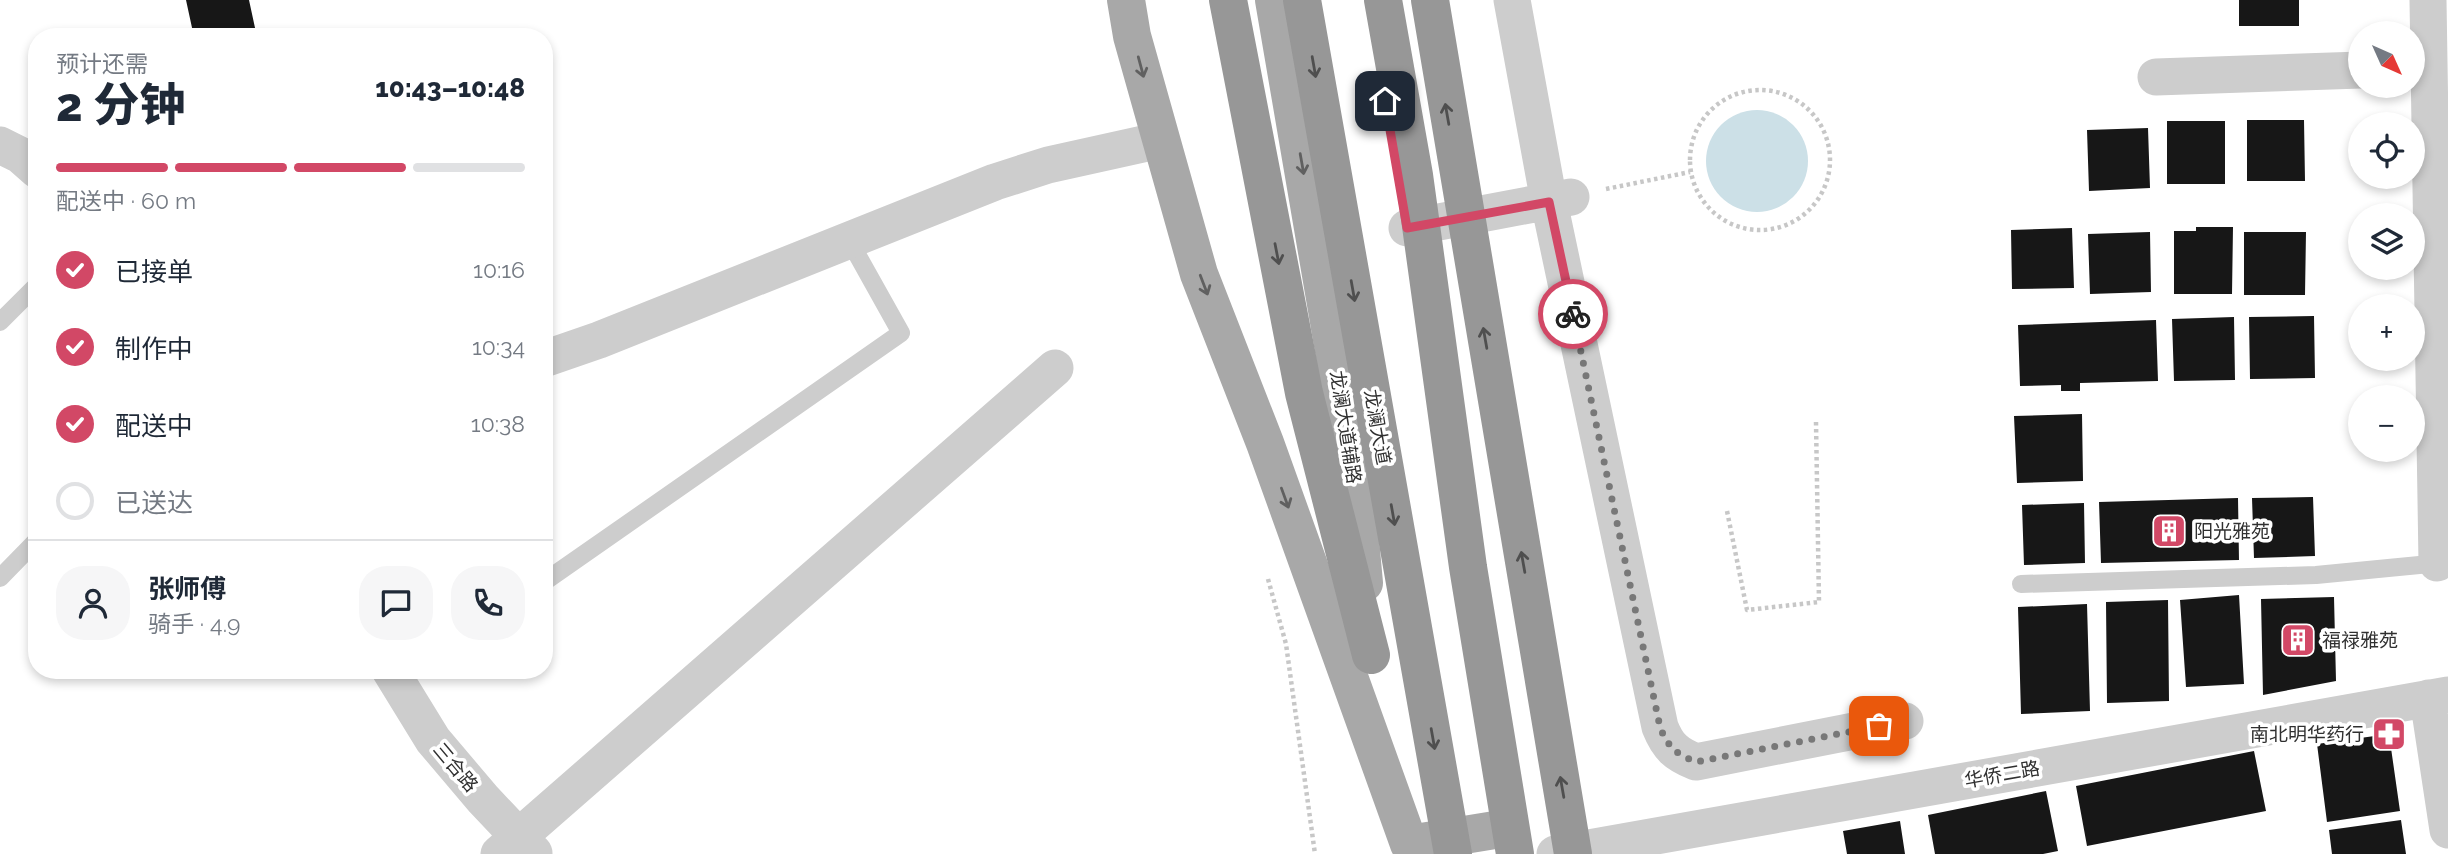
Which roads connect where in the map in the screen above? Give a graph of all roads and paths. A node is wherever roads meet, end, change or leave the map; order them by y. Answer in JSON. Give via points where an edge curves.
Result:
{"nodes":[{"id":1,"x":1126,"y":0,"type":"edge"},
{"id":2,"x":1228,"y":0,"type":"edge"},
{"id":3,"x":1274,"y":0,"type":"edge"},
{"id":4,"x":1302,"y":0,"type":"edge"},
{"id":5,"x":1368,"y":0,"type":"edge"},
{"id":6,"x":1382,"y":0,"type":"edge"},
{"id":7,"x":1430,"y":0,"type":"edge"},
{"id":8,"x":1512,"y":0,"type":"edge"},
{"id":9,"x":2428,"y":0,"type":"edge"},
{"id":10,"x":2430,"y":68,"type":"edge"},
{"id":11,"x":2348,"y":70,"type":"edge"},
{"id":12,"x":2156,"y":77,"type":"dead end"},
{"id":13,"x":1161,"y":140,"type":"junction"},
{"id":14,"x":0,"y":145,"type":"edge"},
{"id":15,"x":28,"y":162,"type":"edge"},
{"id":16,"x":1690,"y":172,"type":"junction"},
{"id":17,"x":1560,"y":199,"type":"junction"},
{"id":18,"x":1407,"y":228,"type":"junction"},
{"id":19,"x":849,"y":240,"type":"junction"},
{"id":20,"x":2441,"y":291,"type":"edge"},
{"id":21,"x":28,"y":294,"type":"edge"},
{"id":22,"x":0,"y":322,"type":"edge"},
{"id":23,"x":553,"y":355,"type":"edge"},
{"id":24,"x":1055,"y":368,"type":"dead end"},
{"id":25,"x":1816,"y":422,"type":"dead end"},
{"id":26,"x":2442,"y":475,"type":"edge"},
{"id":27,"x":1727,"y":511,"type":"dead end"},
{"id":28,"x":28,"y":549,"type":"edge"},
{"id":29,"x":2443,"y":563,"type":"edge"},
{"id":30,"x":553,"y":576,"type":"edge"},
{"id":31,"x":1268,"y":577,"type":"dead end"},
{"id":32,"x":0,"y":578,"type":"edge"},
{"id":33,"x":2021,"y":584,"type":"dead end"},
{"id":34,"x":1371,"y":655,"type":"junction"},
{"id":35,"x":400,"y":679,"type":"edge"},
{"id":36,"x":2438,"y":697,"type":"edge"},
{"id":37,"x":1905,"y":721,"type":"dead end"},
{"id":38,"x":2448,"y":830,"type":"edge"},
{"id":39,"x":1507,"y":846,"type":"edge"},
{"id":40,"x":518,"y":848,"type":"edge"},
{"id":41,"x":1410,"y":849,"type":"edge"},
{"id":42,"x":1315,"y":854,"type":"edge"},
{"id":43,"x":1453,"y":854,"type":"edge"},
{"id":44,"x":1555,"y":854,"type":"edge"},
{"id":45,"x":1573,"y":854,"type":"edge"}],
"edges":[{"from":1,"to":13,"type":"main road","one_way":true},
{"from":2,"to":34,"type":"highway","one_way":true,"via":[[1304,393]]},
{"from":3,"to":34,"type":"main road","name":"龙澜大道辅路","one_way":true,"via":[[1353,462]]},
{"from":4,"to":43,"type":"highway","name":"龙澜大道","one_way":true,"bridge":true},
{"from":5,"to":18,"type":"main road"},
{"from":6,"to":39,"type":"highway","bridge":true,"via":[[1415,175]]},
{"from":45,"to":7,"type":"highway","one_way":true,"bridge":true},
{"from":8,"to":17,"type":"street"},
{"from":9,"to":10,"type":"street"},
{"from":10,"to":20,"type":"street"},
{"from":11,"to":12,"type":"street"},
{"from":13,"to":19,"type":"street","via":[[1048,165]]},
{"from":13,"to":41,"type":"main road","one_way":true,"via":[[1199,274],[1265,443]]},
{"from":14,"to":15,"type":"street"},
{"from":16,"to":16,"type":"path","via":[[1697,194],[1711,212],[1730,225],[1775,229],[1814,206],[1826,186],[1830,163],[1827,139],[1817,118],[1800,102],[1778,92],[1732,95],[1712,109],[1698,127],[1690,149]]},
{"from":16,"to":17,"type":"path"},
{"from":17,"to":18,"type":"street"},
{"from":17,"to":37,"type":"street","via":[[1660,727],[1667,744],[1678,755],[1696,762]]},
{"from":18,"to":39,"type":"main road"},
{"from":19,"to":23,"type":"street"},
{"from":19,"to":30,"type":"lane","via":[[901,333]]},
{"from":20,"to":26,"type":"street"},
{"from":21,"to":22,"type":"lane"},
{"from":24,"to":40,"type":"street"},
{"from":25,"to":27,"type":"path","via":[[1819,602],[1747,610]]},
{"from":26,"to":29,"type":"street"},
{"from":28,"to":32,"type":"lane"},
{"from":29,"to":33,"type":"lane","via":[[2316,575]]},
{"from":31,"to":42,"type":"path","via":[[1286,644]]},
{"from":34,"to":41,"type":"main road","name":"龙澜大道辅路"},
{"from":35,"to":40,"type":"street","name":"三合路","via":[[433,740]]},
{"from":36,"to":38,"type":"street"},
{"from":36,"to":44,"type":"street","name":"华侨二路"},
{"from":39,"to":41,"type":"main road"}]}
